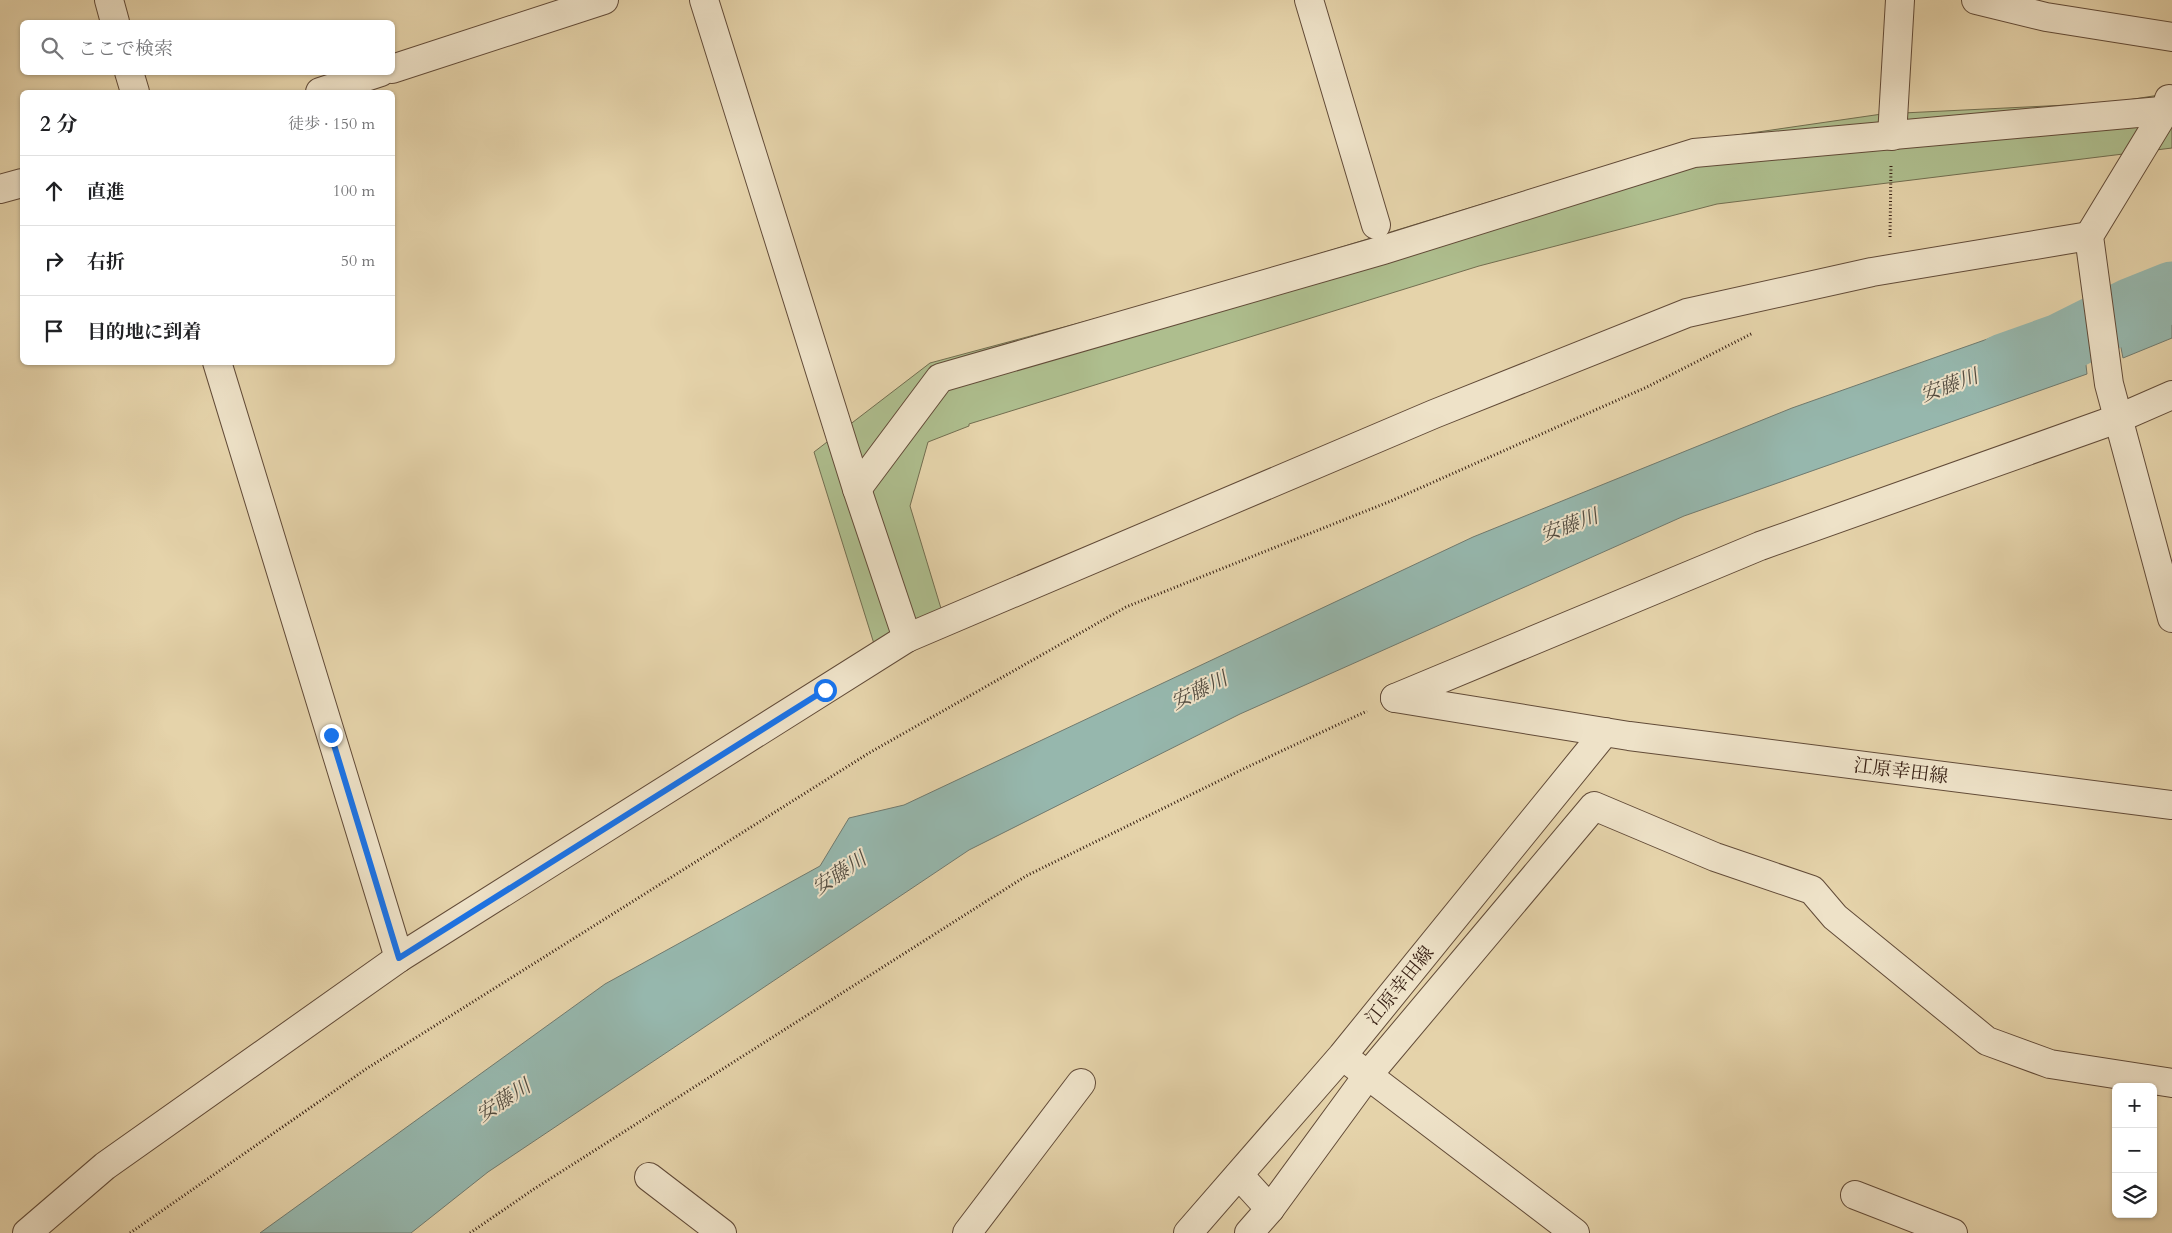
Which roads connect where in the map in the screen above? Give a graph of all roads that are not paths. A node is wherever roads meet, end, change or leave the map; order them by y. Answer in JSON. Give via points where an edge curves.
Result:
{"nodes":[{"id":1,"x":109,"y":0,"type":"edge"},
{"id":2,"x":604,"y":0,"type":"edge"},
{"id":3,"x":704,"y":0,"type":"edge"},
{"id":4,"x":1309,"y":0,"type":"edge"},
{"id":5,"x":1900,"y":0,"type":"edge"},
{"id":6,"x":1976,"y":0,"type":"edge"},
{"id":7,"x":114,"y":20,"type":"edge"},
{"id":8,"x":2172,"y":37,"type":"edge"},
{"id":9,"x":395,"y":68,"type":"edge"},
{"id":10,"x":131,"y":75,"type":"edge"},
{"id":11,"x":373,"y":75,"type":"edge"},
{"id":12,"x":134,"y":90,"type":"edge"},
{"id":13,"x":326,"y":90,"type":"edge"},
{"id":14,"x":2170,"y":104,"type":"edge"},
{"id":15,"x":1892,"y":136,"type":"junction"},
{"id":16,"x":20,"y":184,"type":"edge"},
{"id":17,"x":0,"y":189,"type":"edge"},
{"id":18,"x":1376,"y":225,"type":"dead end"},
{"id":19,"x":2088,"y":236,"type":"junction"},
{"id":20,"x":218,"y":365,"type":"edge"},
{"id":21,"x":2172,"y":395,"type":"edge"},
{"id":22,"x":2117,"y":420,"type":"junction"},
{"id":23,"x":857,"y":489,"type":"junction"},
{"id":24,"x":2172,"y":618,"type":"edge"},
{"id":25,"x":907,"y":638,"type":"junction"},
{"id":26,"x":1617,"y":734,"type":"junction"},
{"id":27,"x":2172,"y":805,"type":"edge"},
{"id":28,"x":399,"y":958,"type":"junction"},
{"id":29,"x":1342,"y":1056,"type":"junction"},
{"id":30,"x":1368,"y":1075,"type":"junction"},
{"id":31,"x":1081,"y":1083,"type":"dead end"},
{"id":32,"x":2172,"y":1083,"type":"edge"},
{"id":33,"x":1238,"y":1175,"type":"junction"},
{"id":34,"x":649,"y":1177,"type":"dead end"},
{"id":35,"x":1855,"y":1195,"type":"dead end"},
{"id":36,"x":1270,"y":1209,"type":"junction"},
{"id":37,"x":27,"y":1233,"type":"edge"},
{"id":38,"x":722,"y":1233,"type":"edge"},
{"id":39,"x":966,"y":1233,"type":"edge"},
{"id":40,"x":1188,"y":1233,"type":"edge"},
{"id":41,"x":1249,"y":1233,"type":"edge"},
{"id":42,"x":1576,"y":1233,"type":"edge"},
{"id":43,"x":1953,"y":1233,"type":"edge"}],
"edges":[{"from":1,"to":7,"type":"street"},
{"from":2,"to":9,"type":"street"},
{"from":3,"to":23,"type":"street"},
{"from":4,"to":18,"type":"street"},
{"from":5,"to":15,"type":"street"},
{"from":6,"to":8,"type":"street","via":[[2046,17]]},
{"from":10,"to":12,"type":"street"},
{"from":11,"to":13,"type":"street"},
{"from":14,"to":15,"type":"street"},
{"from":14,"to":19,"type":"street"},
{"from":15,"to":23,"type":"street","via":[[1694,153],[1384,250],[940,378]]},
{"from":16,"to":17,"type":"street"},
{"from":19,"to":22,"type":"street"},
{"from":19,"to":25,"type":"street","via":[[1890,270],[1687,313],[1434,414]]},
{"from":20,"to":28,"type":"street"},
{"from":21,"to":22,"type":"street"},
{"from":22,"to":24,"type":"street"},
{"from":22,"to":26,"type":"street","via":[[1760,546],[1395,698]]},
{"from":23,"to":25,"type":"street"},
{"from":25,"to":28,"type":"street"},
{"from":26,"to":27,"type":"street","name":"江原幸田線"},
{"from":26,"to":29,"type":"street","name":"江原幸田線"},
{"from":28,"to":37,"type":"street","via":[[105,1166]]},
{"from":29,"to":30,"type":"street"},
{"from":29,"to":33,"type":"street","name":"江原幸田線"},
{"from":30,"to":32,"type":"street","via":[[1594,806],[1715,857],[1812,890],[1836,917],[1987,1041],[2050,1064]]},
{"from":30,"to":36,"type":"street"},
{"from":30,"to":42,"type":"street"},
{"from":31,"to":39,"type":"street"},
{"from":33,"to":36,"type":"street"},
{"from":33,"to":40,"type":"street","name":"江原幸田線"},
{"from":34,"to":38,"type":"street"},
{"from":35,"to":43,"type":"street"},
{"from":36,"to":41,"type":"street"}]}
